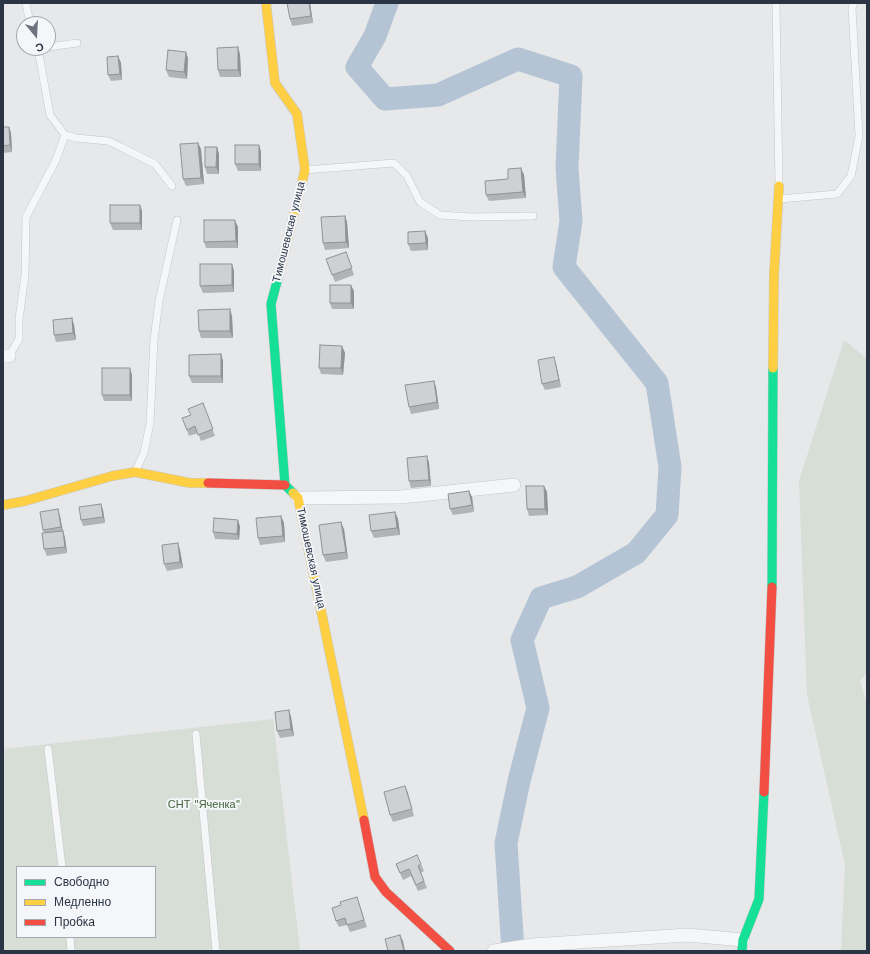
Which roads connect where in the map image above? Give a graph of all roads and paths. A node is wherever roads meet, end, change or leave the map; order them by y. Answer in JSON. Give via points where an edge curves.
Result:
{"nodes":[{"id":1,"x":26,"y":3,"type":"edge"},
{"id":2,"x":266,"y":3,"type":"edge"},
{"id":3,"x":776,"y":3,"type":"edge"},
{"id":4,"x":854,"y":3,"type":"edge"},
{"id":5,"x":28,"y":16,"type":"edge"},
{"id":6,"x":77,"y":42,"type":"dead end"},
{"id":7,"x":56,"y":46,"type":"edge"},
{"id":8,"x":41,"y":56,"type":"edge"},
{"id":9,"x":65,"y":134,"type":"junction"},
{"id":10,"x":305,"y":170,"type":"junction"},
{"id":11,"x":172,"y":186,"type":"dead end"},
{"id":12,"x":779,"y":186,"type":"joint"},
{"id":13,"x":778,"y":199,"type":"junction"},
{"id":14,"x":533,"y":216,"type":"dead end"},
{"id":15,"x":177,"y":220,"type":"dead end"},
{"id":16,"x":6,"y":356,"type":"edge"},
{"id":17,"x":135,"y":472,"type":"junction"},
{"id":18,"x":285,"y":485,"type":"junction"},
{"id":19,"x":514,"y":485,"type":"dead end"},
{"id":20,"x":298,"y":498,"type":"junction"},
{"id":21,"x":3,"y":505,"type":"edge"},
{"id":22,"x":196,"y":734,"type":"dead end"},
{"id":23,"x":48,"y":749,"type":"dead end"},
{"id":24,"x":62,"y":866,"type":"edge"},
{"id":25,"x":70,"y":938,"type":"edge"},
{"id":26,"x":743,"y":945,"type":"edge"},
{"id":27,"x":498,"y":950,"type":"edge"},
{"id":28,"x":71,"y":951,"type":"edge"},
{"id":29,"x":216,"y":951,"type":"edge"},
{"id":30,"x":450,"y":951,"type":"edge"}],
"edges":[{"from":1,"to":5,"type":"lane"},
{"from":2,"to":10,"type":"street","name":"Тимошевская улица","via":[[275,83],[297,114]]},
{"from":3,"to":12,"type":"lane"},
{"from":4,"to":13,"type":"lane","via":[[852,8],[859,136],[851,176],[837,194]]},
{"from":6,"to":7,"type":"lane"},
{"from":8,"to":9,"type":"lane","via":[[50,115]]},
{"from":9,"to":11,"type":"lane","via":[[76,138],[108,141],[122,147],[155,164]]},
{"from":9,"to":16,"type":"lane","via":[[56,160],[26,217],[25,275],[19,339]]},
{"from":10,"to":14,"type":"lane","via":[[394,163],[407,176],[420,202],[440,215]]},
{"from":10,"to":18,"type":"street","name":"Тимошевская улица","via":[[271,304]]},
{"from":12,"to":13,"type":"street"},
{"from":13,"to":26,"type":"street","via":[[774,274],[772,613],[759,899]]},
{"from":15,"to":17,"type":"lane","via":[[159,301],[154,340],[150,423],[144,453]]},
{"from":17,"to":18,"type":"street","via":[[190,482]]},
{"from":17,"to":21,"type":"street"},
{"from":18,"to":20,"type":"street","name":"Тимошевская улица"},
{"from":19,"to":20,"type":"street","via":[[400,497]]},
{"from":20,"to":30,"type":"street","name":"Тимошевская улица","via":[[375,877],[386,892]]},
{"from":22,"to":29,"type":"lane"},
{"from":23,"to":24,"type":"lane"},
{"from":25,"to":28,"type":"lane"},
{"from":26,"to":27,"type":"street","via":[[688,935],[532,945]]}]}
